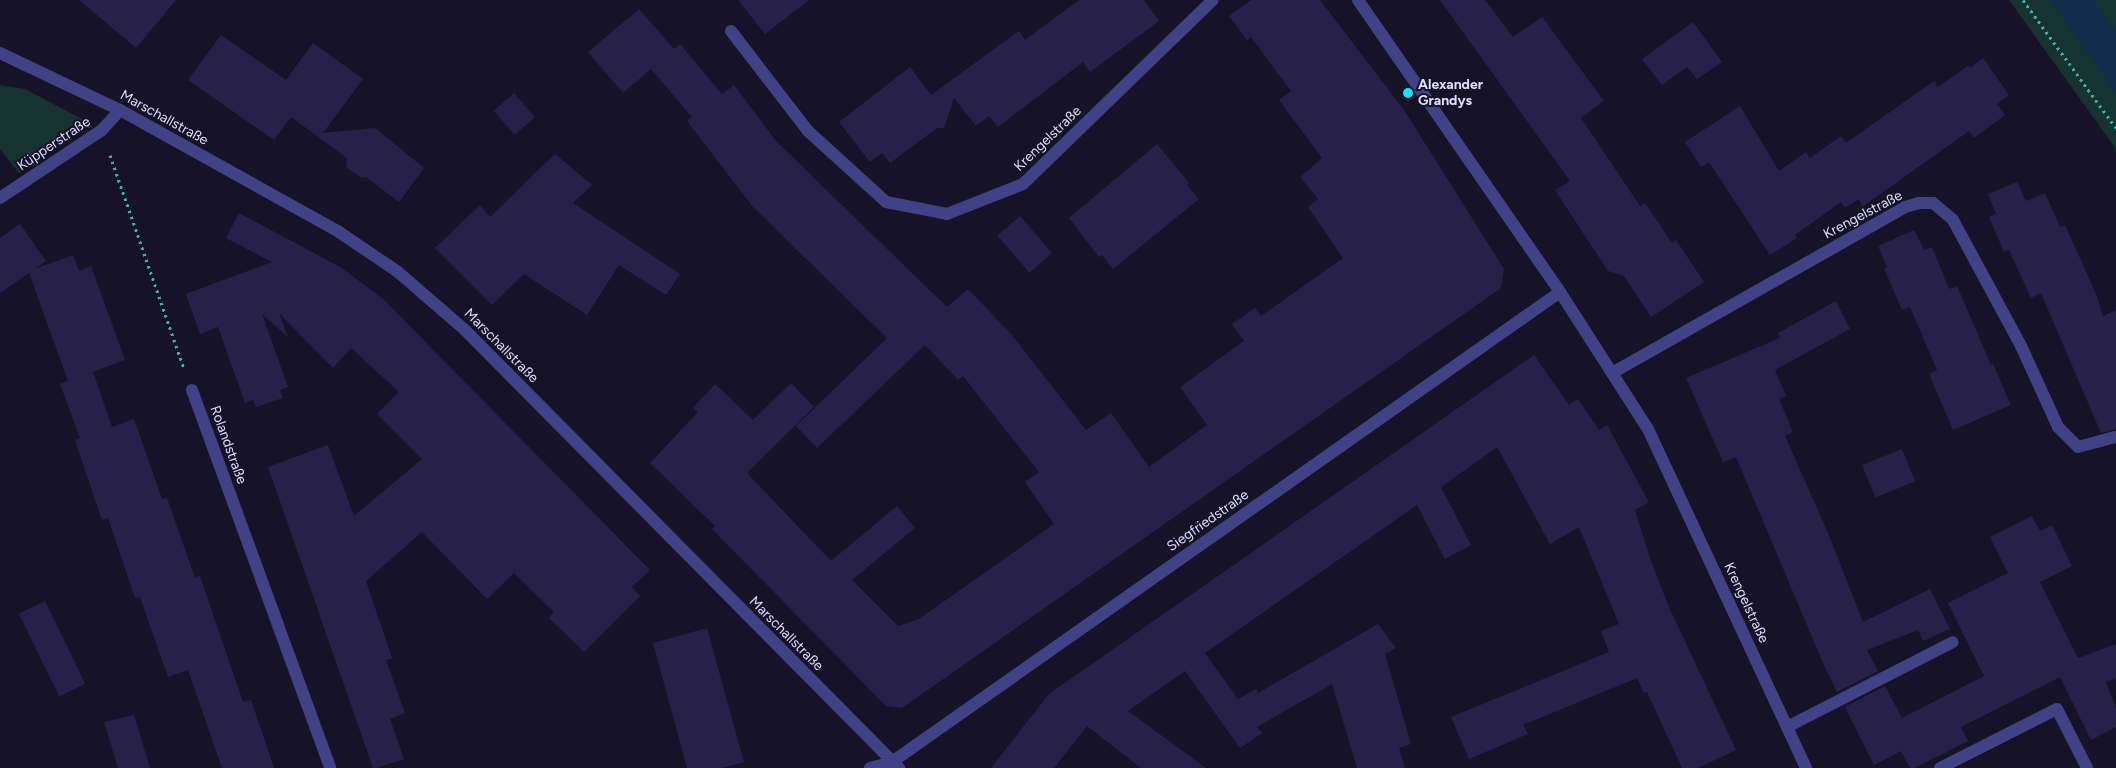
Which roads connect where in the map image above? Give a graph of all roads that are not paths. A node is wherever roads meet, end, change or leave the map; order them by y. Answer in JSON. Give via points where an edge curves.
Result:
{"nodes":[{"id":1,"x":1213,"y":0,"type":"edge"},
{"id":2,"x":1358,"y":0,"type":"edge"},
{"id":3,"x":732,"y":31,"type":"dead end"},
{"id":4,"x":0,"y":53,"type":"edge"},
{"id":5,"x":120,"y":110,"type":"junction"},
{"id":6,"x":0,"y":198,"type":"edge"},
{"id":7,"x":1560,"y":292,"type":"junction"},
{"id":8,"x":1612,"y":373,"type":"junction"},
{"id":9,"x":192,"y":390,"type":"road end"},
{"id":10,"x":2116,"y":437,"type":"edge"},
{"id":11,"x":1954,"y":642,"type":"dead end"},
{"id":12,"x":1787,"y":727,"type":"junction"},
{"id":13,"x":895,"y":766,"type":"edge"},
{"id":14,"x":330,"y":768,"type":"edge"},
{"id":15,"x":870,"y":768,"type":"edge"},
{"id":16,"x":1806,"y":768,"type":"edge"},
{"id":17,"x":1940,"y":768,"type":"edge"},
{"id":18,"x":2087,"y":768,"type":"edge"}],
"edges":[{"from":1,"to":3,"type":"street","name":"Krengelstraße","via":[[1023,184],[947,214],[886,202],[808,131]]},
{"from":2,"to":7,"type":"street","name":"Krengelstraße"},
{"from":4,"to":5,"type":"street","name":"Marschallstraße"},
{"from":5,"to":6,"type":"street","name":"Küpperstraße","via":[[102,130]]},
{"from":5,"to":13,"type":"street","name":"Marschallstraße","via":[[339,232],[398,272],[465,330]]},
{"from":7,"to":8,"type":"street","name":"Krengelstraße"},
{"from":7,"to":13,"type":"street","name":"Siegfriedstraße"},
{"from":8,"to":10,"type":"street","name":"Krengelstraße","via":[[1905,207],[1933,203],[1953,220],[2022,346],[2058,427],[2078,447]]},
{"from":8,"to":12,"type":"street","name":"Krengelstraße","via":[[1648,430]]},
{"from":9,"to":14,"type":"street","name":"Rolandstraße"},
{"from":11,"to":12,"type":"street"},
{"from":12,"to":16,"type":"street","name":"Krengelstraße"},
{"from":13,"to":15,"type":"street","name":"Siegfriedstraße"},
{"from":17,"to":18,"type":"street","via":[[2057,709]]}]}
